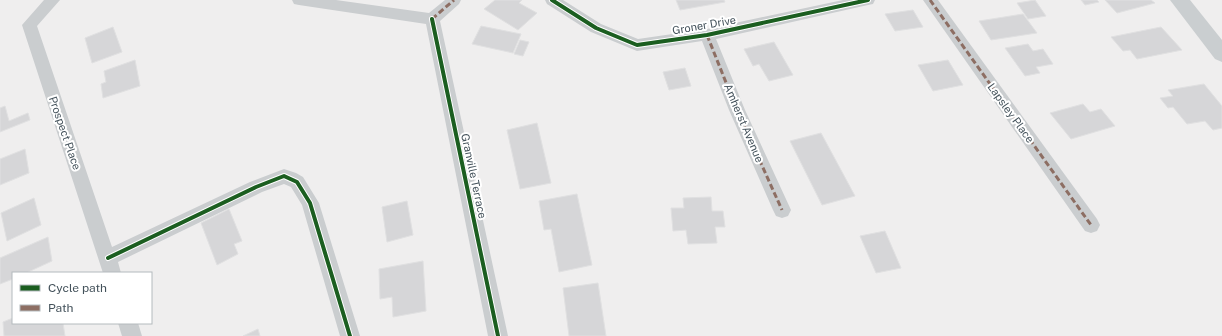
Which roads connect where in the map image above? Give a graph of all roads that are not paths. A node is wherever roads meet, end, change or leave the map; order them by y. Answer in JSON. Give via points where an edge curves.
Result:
{"nodes":[{"id":1,"x":53,"y":0,"type":"edge"},
{"id":2,"x":298,"y":0,"type":"edge"},
{"id":3,"x":454,"y":0,"type":"edge"},
{"id":4,"x":552,"y":0,"type":"edge"},
{"id":5,"x":868,"y":0,"type":"edge"},
{"id":6,"x":930,"y":0,"type":"edge"},
{"id":7,"x":1179,"y":0,"type":"edge"},
{"id":8,"x":432,"y":19,"type":"junction"},
{"id":9,"x":707,"y":35,"type":"junction"},
{"id":10,"x":1222,"y":54,"type":"edge"},
{"id":11,"x":782,"y":210,"type":"dead end"},
{"id":12,"x":1092,"y":225,"type":"dead end"},
{"id":13,"x":110,"y":266,"type":"edge"},
{"id":14,"x":128,"y":324,"type":"edge"},
{"id":15,"x":132,"y":336,"type":"edge"},
{"id":16,"x":350,"y":336,"type":"edge"},
{"id":17,"x":498,"y":336,"type":"edge"}],
"edges":[{"from":1,"to":13,"type":"street","name":"Prospect Place","via":[[29,25]]},
{"from":2,"to":8,"type":"street"},
{"from":3,"to":8,"type":"street"},
{"from":4,"to":9,"type":"street","name":"Groner Drive","via":[[596,28],[637,44]]},
{"from":5,"to":9,"type":"street","name":"Groner Drive"},
{"from":6,"to":12,"type":"street","name":"Lapsley Place"},
{"from":7,"to":10,"type":"street"},
{"from":8,"to":17,"type":"street","name":"Granville Terrace"},
{"from":9,"to":11,"type":"street","name":"Amherst Avenue"},
{"from":13,"to":16,"type":"street","via":[[256,187],[284,176],[297,182],[310,203]]},
{"from":14,"to":15,"type":"street"}]}
